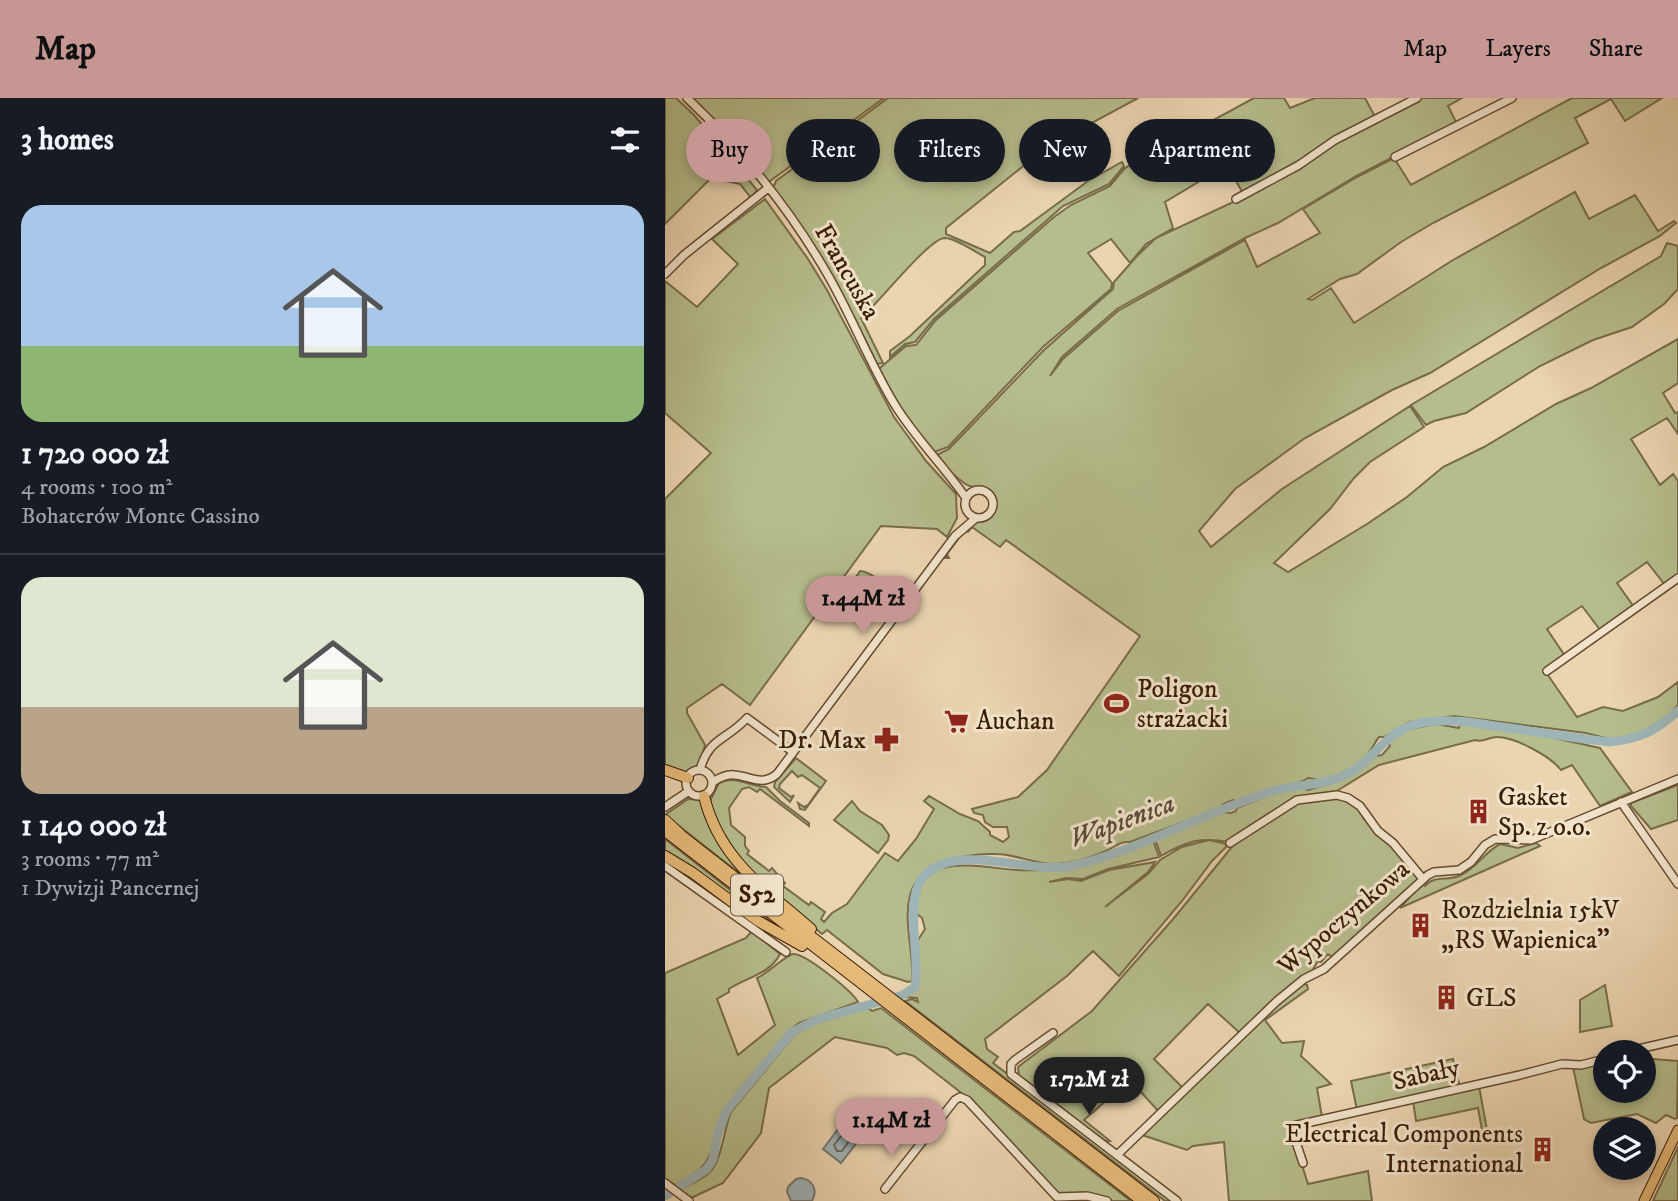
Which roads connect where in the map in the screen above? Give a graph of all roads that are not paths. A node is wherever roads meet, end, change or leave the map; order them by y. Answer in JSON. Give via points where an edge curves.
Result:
{"nodes":[{"id":1,"x":687,"y":98,"type":"edge"},
{"id":2,"x":1417,"y":98,"type":"edge"},
{"id":3,"x":1512,"y":98,"type":"edge"},
{"id":4,"x":1395,"y":157,"type":"dead end"},
{"id":5,"x":768,"y":188,"type":"junction"},
{"id":6,"x":1236,"y":199,"type":"dead end"},
{"id":7,"x":665,"y":274,"type":"edge"},
{"id":8,"x":953,"y":479,"type":"junction"},
{"id":9,"x":973,"y":491,"type":"junction"},
{"id":10,"x":966,"y":498,"type":"junction"},
{"id":11,"x":967,"y":512,"type":"junction"},
{"id":12,"x":977,"y":518,"type":"junction"},
{"id":13,"x":955,"y":536,"type":"junction"},
{"id":14,"x":1678,"y":578,"type":"edge"},
{"id":15,"x":1547,"y":671,"type":"dead end"},
{"id":16,"x":793,"y":752,"type":"junction"},
{"id":17,"x":665,"y":770,"type":"edge"},
{"id":18,"x":700,"y":770,"type":"junction"},
{"id":19,"x":688,"y":778,"type":"junction"},
{"id":20,"x":1678,"y":779,"type":"edge"},
{"id":21,"x":713,"y":782,"type":"junction"},
{"id":22,"x":689,"y":791,"type":"junction"},
{"id":23,"x":704,"y":796,"type":"junction"},
{"id":24,"x":1621,"y":802,"type":"junction"},
{"id":25,"x":666,"y":807,"type":"edge"},
{"id":26,"x":665,"y":820,"type":"edge"},
{"id":27,"x":665,"y":831,"type":"edge"},
{"id":28,"x":1230,"y":843,"type":"dead end"},
{"id":29,"x":665,"y":856,"type":"edge"},
{"id":30,"x":665,"y":866,"type":"edge"},
{"id":31,"x":1423,"y":879,"type":"junction"},
{"id":32,"x":1678,"y":884,"type":"edge"},
{"id":33,"x":786,"y":952,"type":"dead end"},
{"id":34,"x":834,"y":964,"type":"junction"},
{"id":35,"x":852,"y":968,"type":"junction"},
{"id":36,"x":894,"y":1005,"type":"junction"},
{"id":37,"x":1053,"y":1033,"type":"dead end"},
{"id":38,"x":1678,"y":1040,"type":"edge"},
{"id":39,"x":1656,"y":1045,"type":"edge"},
{"id":40,"x":1593,"y":1062,"type":"edge"},
{"id":41,"x":1678,"y":1130,"type":"edge"},
{"id":42,"x":1117,"y":1155,"type":"junction"},
{"id":43,"x":1303,"y":1163,"type":"dead end"},
{"id":44,"x":665,"y":1183,"type":"edge"},
{"id":45,"x":885,"y":1189,"type":"dead end"},
{"id":46,"x":687,"y":1199,"type":"edge"},
{"id":47,"x":1107,"y":1201,"type":"edge"},
{"id":48,"x":1142,"y":1201,"type":"edge"},
{"id":49,"x":1154,"y":1201,"type":"edge"},
{"id":50,"x":1177,"y":1201,"type":"edge"},
{"id":51,"x":1644,"y":1201,"type":"edge"}],
"edges":[{"from":1,"to":5,"type":"street","name":"Francuska"},
{"from":2,"to":6,"type":"street"},
{"from":3,"to":4,"type":"street"},
{"from":5,"to":7,"type":"street"},
{"from":5,"to":8,"type":"street","name":"Francuska","via":[[829,276],[906,422]]},
{"from":8,"to":9,"type":"street","name":"Francuska"},
{"from":8,"to":10,"type":"street","name":"Francuska"},
{"from":9,"to":10,"type":"street"},
{"from":9,"to":12,"type":"street","via":[[987,492],[992,500],[989,513]]},
{"from":10,"to":11,"type":"street"},
{"from":11,"to":12,"type":"street"},
{"from":11,"to":13,"type":"street"},
{"from":12,"to":13,"type":"street"},
{"from":13,"to":16,"type":"street"},
{"from":14,"to":15,"type":"street"},
{"from":16,"to":18,"type":"street","via":[[747,718],[709,747]]},
{"from":16,"to":21,"type":"street","via":[[769,780],[734,775]]},
{"from":17,"to":19,"type":"highway"},
{"from":18,"to":19,"type":"street"},
{"from":18,"to":21,"type":"street"},
{"from":19,"to":22,"type":"street"},
{"from":20,"to":24,"type":"street","name":"Wypoczynkowa"},
{"from":21,"to":23,"type":"street"},
{"from":22,"to":23,"type":"street"},
{"from":22,"to":25,"type":"street"},
{"from":23,"to":35,"type":"highway","via":[[729,854]]},
{"from":24,"to":31,"type":"street","name":"Wypoczynkowa","via":[[1531,840],[1495,839],[1466,866],[1454,872],[1430,873]]},
{"from":24,"to":32,"type":"street"},
{"from":26,"to":35,"type":"highway","number":"S52"},
{"from":27,"to":34,"type":"highway","number":"S52"},
{"from":28,"to":31,"type":"street","via":[[1297,800],[1337,794],[1360,806]]},
{"from":29,"to":34,"type":"highway","via":[[769,928]]},
{"from":30,"to":33,"type":"street"},
{"from":31,"to":42,"type":"street","name":"Wypoczynkowa","via":[[1324,969],[1276,1001]]},
{"from":34,"to":36,"type":"highway","number":"S52"},
{"from":35,"to":36,"type":"highway","number":"S52"},
{"from":36,"to":48,"type":"highway","number":"S52"},
{"from":36,"to":49,"type":"highway","number":"S52"},
{"from":37,"to":42,"type":"street","via":[[1015,1060],[1011,1074]]},
{"from":38,"to":39,"type":"street"},
{"from":40,"to":43,"type":"street","name":"Sabały","via":[[1562,1064],[1293,1126]]},
{"from":41,"to":51,"type":"main road"},
{"from":42,"to":50,"type":"street"},
{"from":44,"to":46,"type":"street"},
{"from":45,"to":47,"type":"street","via":[[962,1097],[1057,1197]]}]}
